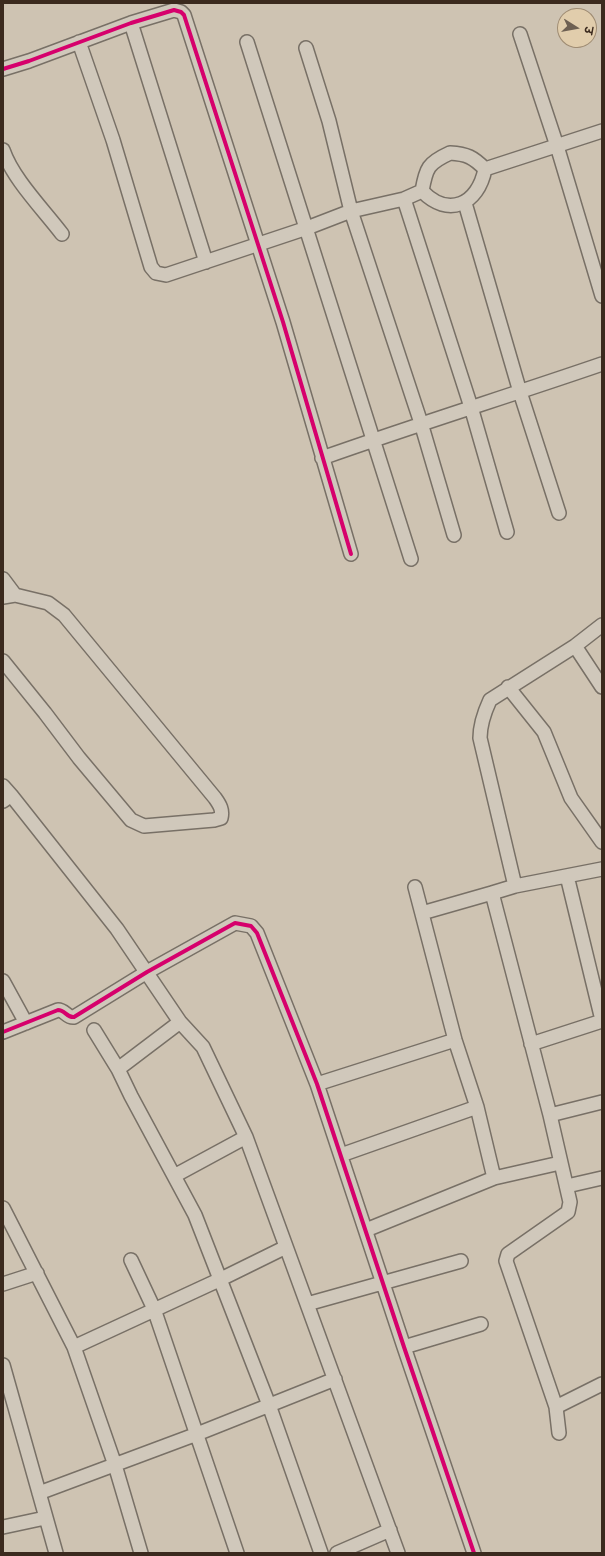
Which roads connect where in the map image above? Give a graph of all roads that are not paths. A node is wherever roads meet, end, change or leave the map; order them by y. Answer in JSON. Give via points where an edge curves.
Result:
{"nodes":[{"id":1,"x":130,"y":23,"type":"junction"},
{"id":2,"x":520,"y":34,"type":"dead end"},
{"id":3,"x":79,"y":42,"type":"junction"},
{"id":4,"x":247,"y":42,"type":"dead end"},
{"id":5,"x":306,"y":48,"type":"dead end"},
{"id":6,"x":3,"y":69,"type":"edge"},
{"id":7,"x":602,"y":131,"type":"edge"},
{"id":8,"x":557,"y":146,"type":"junction"},
{"id":9,"x":3,"y":150,"type":"edge"},
{"id":10,"x":485,"y":169,"type":"junction"},
{"id":11,"x":422,"y":191,"type":"junction"},
{"id":12,"x":404,"y":199,"type":"junction"},
{"id":13,"x":465,"y":202,"type":"junction"},
{"id":14,"x":351,"y":211,"type":"junction"},
{"id":15,"x":307,"y":228,"type":"junction"},
{"id":16,"x":62,"y":234,"type":"dead end"},
{"id":17,"x":257,"y":244,"type":"junction"},
{"id":18,"x":206,"y":262,"type":"junction"},
{"id":19,"x":602,"y":296,"type":"edge"},
{"id":20,"x":602,"y":364,"type":"edge"},
{"id":21,"x":520,"y":392,"type":"junction"},
{"id":22,"x":471,"y":407,"type":"junction"},
{"id":23,"x":421,"y":423,"type":"junction"},
{"id":24,"x":374,"y":439,"type":"junction"},
{"id":25,"x":322,"y":458,"type":"junction"},
{"id":26,"x":559,"y":513,"type":"dead end"},
{"id":27,"x":507,"y":532,"type":"dead end"},
{"id":28,"x":454,"y":535,"type":"dead end"},
{"id":29,"x":351,"y":554,"type":"dead end"},
{"id":30,"x":411,"y":559,"type":"dead end"},
{"id":31,"x":3,"y":579,"type":"edge"},
{"id":32,"x":9,"y":596,"type":"edge"},
{"id":33,"x":602,"y":625,"type":"edge"},
{"id":34,"x":575,"y":646,"type":"junction"},
{"id":35,"x":3,"y":661,"type":"edge"},
{"id":36,"x":508,"y":688,"type":"junction"},
{"id":37,"x":602,"y":688,"type":"edge"},
{"id":38,"x":6,"y":794,"type":"edge"},
{"id":39,"x":602,"y":842,"type":"edge"},
{"id":40,"x":602,"y":868,"type":"edge"},
{"id":41,"x":567,"y":876,"type":"junction"},
{"id":42,"x":515,"y":886,"type":"junction"},
{"id":43,"x":415,"y":887,"type":"dead end"},
{"id":44,"x":492,"y":893,"type":"junction"},
{"id":45,"x":422,"y":913,"type":"junction"},
{"id":46,"x":147,"y":972,"type":"junction"},
{"id":47,"x":3,"y":981,"type":"edge"},
{"id":48,"x":602,"y":1020,"type":"edge"},
{"id":49,"x":180,"y":1022,"type":"junction"},
{"id":50,"x":26,"y":1023,"type":"junction"},
{"id":51,"x":94,"y":1030,"type":"dead end"},
{"id":52,"x":3,"y":1032,"type":"edge"},
{"id":53,"x":454,"y":1040,"type":"junction"},
{"id":54,"x":532,"y":1044,"type":"junction"},
{"id":55,"x":118,"y":1069,"type":"junction"},
{"id":56,"x":317,"y":1084,"type":"junction"},
{"id":57,"x":602,"y":1102,"type":"edge"},
{"id":58,"x":477,"y":1107,"type":"junction"},
{"id":59,"x":550,"y":1115,"type":"junction"},
{"id":60,"x":246,"y":1137,"type":"junction"},
{"id":61,"x":341,"y":1155,"type":"junction"},
{"id":62,"x":560,"y":1163,"type":"junction"},
{"id":63,"x":174,"y":1176,"type":"junction"},
{"id":64,"x":494,"y":1178,"type":"junction"},
{"id":65,"x":602,"y":1178,"type":"edge"},
{"id":66,"x":567,"y":1186,"type":"junction"},
{"id":67,"x":3,"y":1208,"type":"edge"},
{"id":68,"x":366,"y":1230,"type":"junction"},
{"id":69,"x":286,"y":1247,"type":"junction"},
{"id":70,"x":131,"y":1260,"type":"dead end"},
{"id":71,"x":461,"y":1261,"type":"dead end"},
{"id":72,"x":37,"y":1273,"type":"junction"},
{"id":73,"x":221,"y":1279,"type":"junction"},
{"id":74,"x":382,"y":1282,"type":"junction"},
{"id":75,"x":3,"y":1284,"type":"edge"},
{"id":76,"x":307,"y":1304,"type":"junction"},
{"id":77,"x":154,"y":1309,"type":"junction"},
{"id":78,"x":481,"y":1324,"type":"dead end"},
{"id":79,"x":74,"y":1346,"type":"junction"},
{"id":80,"x":404,"y":1348,"type":"junction"},
{"id":81,"x":3,"y":1365,"type":"edge"},
{"id":82,"x":335,"y":1379,"type":"junction"},
{"id":83,"x":602,"y":1384,"type":"edge"},
{"id":84,"x":269,"y":1405,"type":"junction"},
{"id":85,"x":556,"y":1407,"type":"junction"},
{"id":86,"x":560,"y":1433,"type":"dead end"},
{"id":87,"x":197,"y":1434,"type":"junction"},
{"id":88,"x":115,"y":1465,"type":"junction"},
{"id":89,"x":39,"y":1493,"type":"junction"},
{"id":90,"x":45,"y":1518,"type":"junction"},
{"id":91,"x":3,"y":1527,"type":"edge"},
{"id":92,"x":390,"y":1530,"type":"junction"},
{"id":93,"x":56,"y":1553,"type":"edge"},
{"id":94,"x":141,"y":1553,"type":"edge"},
{"id":95,"x":237,"y":1553,"type":"edge"},
{"id":96,"x":321,"y":1553,"type":"edge"},
{"id":97,"x":337,"y":1553,"type":"edge"},
{"id":98,"x":398,"y":1553,"type":"edge"},
{"id":99,"x":474,"y":1553,"type":"edge"}],
"edges":[{"from":1,"to":3,"type":"street"},
{"from":1,"to":17,"type":"street","via":[[174,10],[184,15]]},
{"from":1,"to":18,"type":"street"},
{"from":2,"to":8,"type":"street"},
{"from":3,"to":6,"type":"street"},
{"from":3,"to":18,"type":"street","via":[[113,140],[151,267],[156,273],[166,275]]},
{"from":4,"to":15,"type":"street"},
{"from":5,"to":14,"type":"street","via":[[329,121]]},
{"from":7,"to":8,"type":"street"},
{"from":8,"to":10,"type":"street"},
{"from":8,"to":19,"type":"street"},
{"from":9,"to":16,"type":"street","via":[[7,162]]},
{"from":10,"to":11,"type":"street","via":[[475,158],[450,153],[436,160],[425,173]]},
{"from":10,"to":13,"type":"street","via":[[479,189]]},
{"from":11,"to":12,"type":"street"},
{"from":11,"to":13,"type":"street","via":[[430,199],[450,206]]},
{"from":12,"to":14,"type":"street"},
{"from":12,"to":22,"type":"street"},
{"from":13,"to":21,"type":"street"},
{"from":14,"to":15,"type":"street"},
{"from":14,"to":23,"type":"street"},
{"from":15,"to":17,"type":"street"},
{"from":15,"to":24,"type":"street"},
{"from":17,"to":18,"type":"street"},
{"from":17,"to":25,"type":"street","via":[[283,322]]},
{"from":20,"to":21,"type":"street"},
{"from":21,"to":22,"type":"street"},
{"from":21,"to":26,"type":"street"},
{"from":22,"to":23,"type":"street"},
{"from":22,"to":27,"type":"street"},
{"from":23,"to":24,"type":"street"},
{"from":23,"to":28,"type":"street"},
{"from":24,"to":25,"type":"street"},
{"from":24,"to":30,"type":"street"},
{"from":25,"to":29,"type":"street"},
{"from":31,"to":32,"type":"street"},
{"from":32,"to":35,"type":"street","via":[[48,603],[64,615],[215,798],[221,807],[221,818],[144,826],[131,820]]},
{"from":33,"to":34,"type":"street"},
{"from":34,"to":36,"type":"street"},
{"from":34,"to":37,"type":"street"},
{"from":36,"to":39,"type":"street","via":[[544,732],[571,798]]},
{"from":36,"to":42,"type":"street","via":[[490,700],[480,726],[480,738]]},
{"from":38,"to":46,"type":"street","via":[[117,929]]},
{"from":40,"to":41,"type":"street"},
{"from":41,"to":42,"type":"street"},
{"from":41,"to":48,"type":"street"},
{"from":42,"to":44,"type":"street"},
{"from":43,"to":45,"type":"street"},
{"from":44,"to":45,"type":"street"},
{"from":44,"to":54,"type":"street"},
{"from":45,"to":53,"type":"street"},
{"from":46,"to":49,"type":"street"},
{"from":46,"to":50,"type":"street","via":[[74,1017],[58,1010]]},
{"from":46,"to":56,"type":"street","via":[[235,923],[251,926],[257,933]]},
{"from":47,"to":50,"type":"street"},
{"from":48,"to":54,"type":"street"},
{"from":49,"to":55,"type":"street"},
{"from":49,"to":60,"type":"street","via":[[203,1047]]},
{"from":50,"to":52,"type":"street"},
{"from":51,"to":55,"type":"street"},
{"from":53,"to":56,"type":"street"},
{"from":53,"to":58,"type":"street"},
{"from":54,"to":59,"type":"street"},
{"from":55,"to":63,"type":"street"},
{"from":56,"to":61,"type":"street"},
{"from":57,"to":59,"type":"street"},
{"from":58,"to":61,"type":"street"},
{"from":58,"to":64,"type":"street"},
{"from":59,"to":62,"type":"street"},
{"from":60,"to":63,"type":"street"},
{"from":60,"to":69,"type":"street"},
{"from":61,"to":68,"type":"street"},
{"from":62,"to":64,"type":"street"},
{"from":62,"to":66,"type":"street"},
{"from":63,"to":73,"type":"street","via":[[195,1215]]},
{"from":64,"to":68,"type":"street"},
{"from":65,"to":66,"type":"street"},
{"from":66,"to":85,"type":"street","via":[[570,1202],[568,1212],[508,1254],[506,1261]]},
{"from":67,"to":72,"type":"street"},
{"from":68,"to":74,"type":"street"},
{"from":69,"to":73,"type":"street"},
{"from":69,"to":76,"type":"street"},
{"from":70,"to":77,"type":"street"},
{"from":71,"to":74,"type":"street"},
{"from":72,"to":75,"type":"street"},
{"from":72,"to":79,"type":"street"},
{"from":73,"to":77,"type":"street"},
{"from":73,"to":84,"type":"street"},
{"from":74,"to":76,"type":"street"},
{"from":74,"to":80,"type":"street"},
{"from":76,"to":82,"type":"street"},
{"from":77,"to":79,"type":"street"},
{"from":77,"to":87,"type":"street"},
{"from":78,"to":80,"type":"street"},
{"from":79,"to":88,"type":"street"},
{"from":80,"to":99,"type":"street"},
{"from":81,"to":89,"type":"street"},
{"from":82,"to":84,"type":"street"},
{"from":82,"to":92,"type":"street"},
{"from":83,"to":85,"type":"street"},
{"from":84,"to":87,"type":"street"},
{"from":84,"to":96,"type":"street"},
{"from":85,"to":86,"type":"street"},
{"from":87,"to":88,"type":"street"},
{"from":87,"to":95,"type":"street"},
{"from":88,"to":89,"type":"street"},
{"from":88,"to":94,"type":"street"},
{"from":89,"to":90,"type":"street"},
{"from":90,"to":91,"type":"street"},
{"from":90,"to":93,"type":"street"},
{"from":92,"to":97,"type":"street"},
{"from":92,"to":98,"type":"street"}]}
